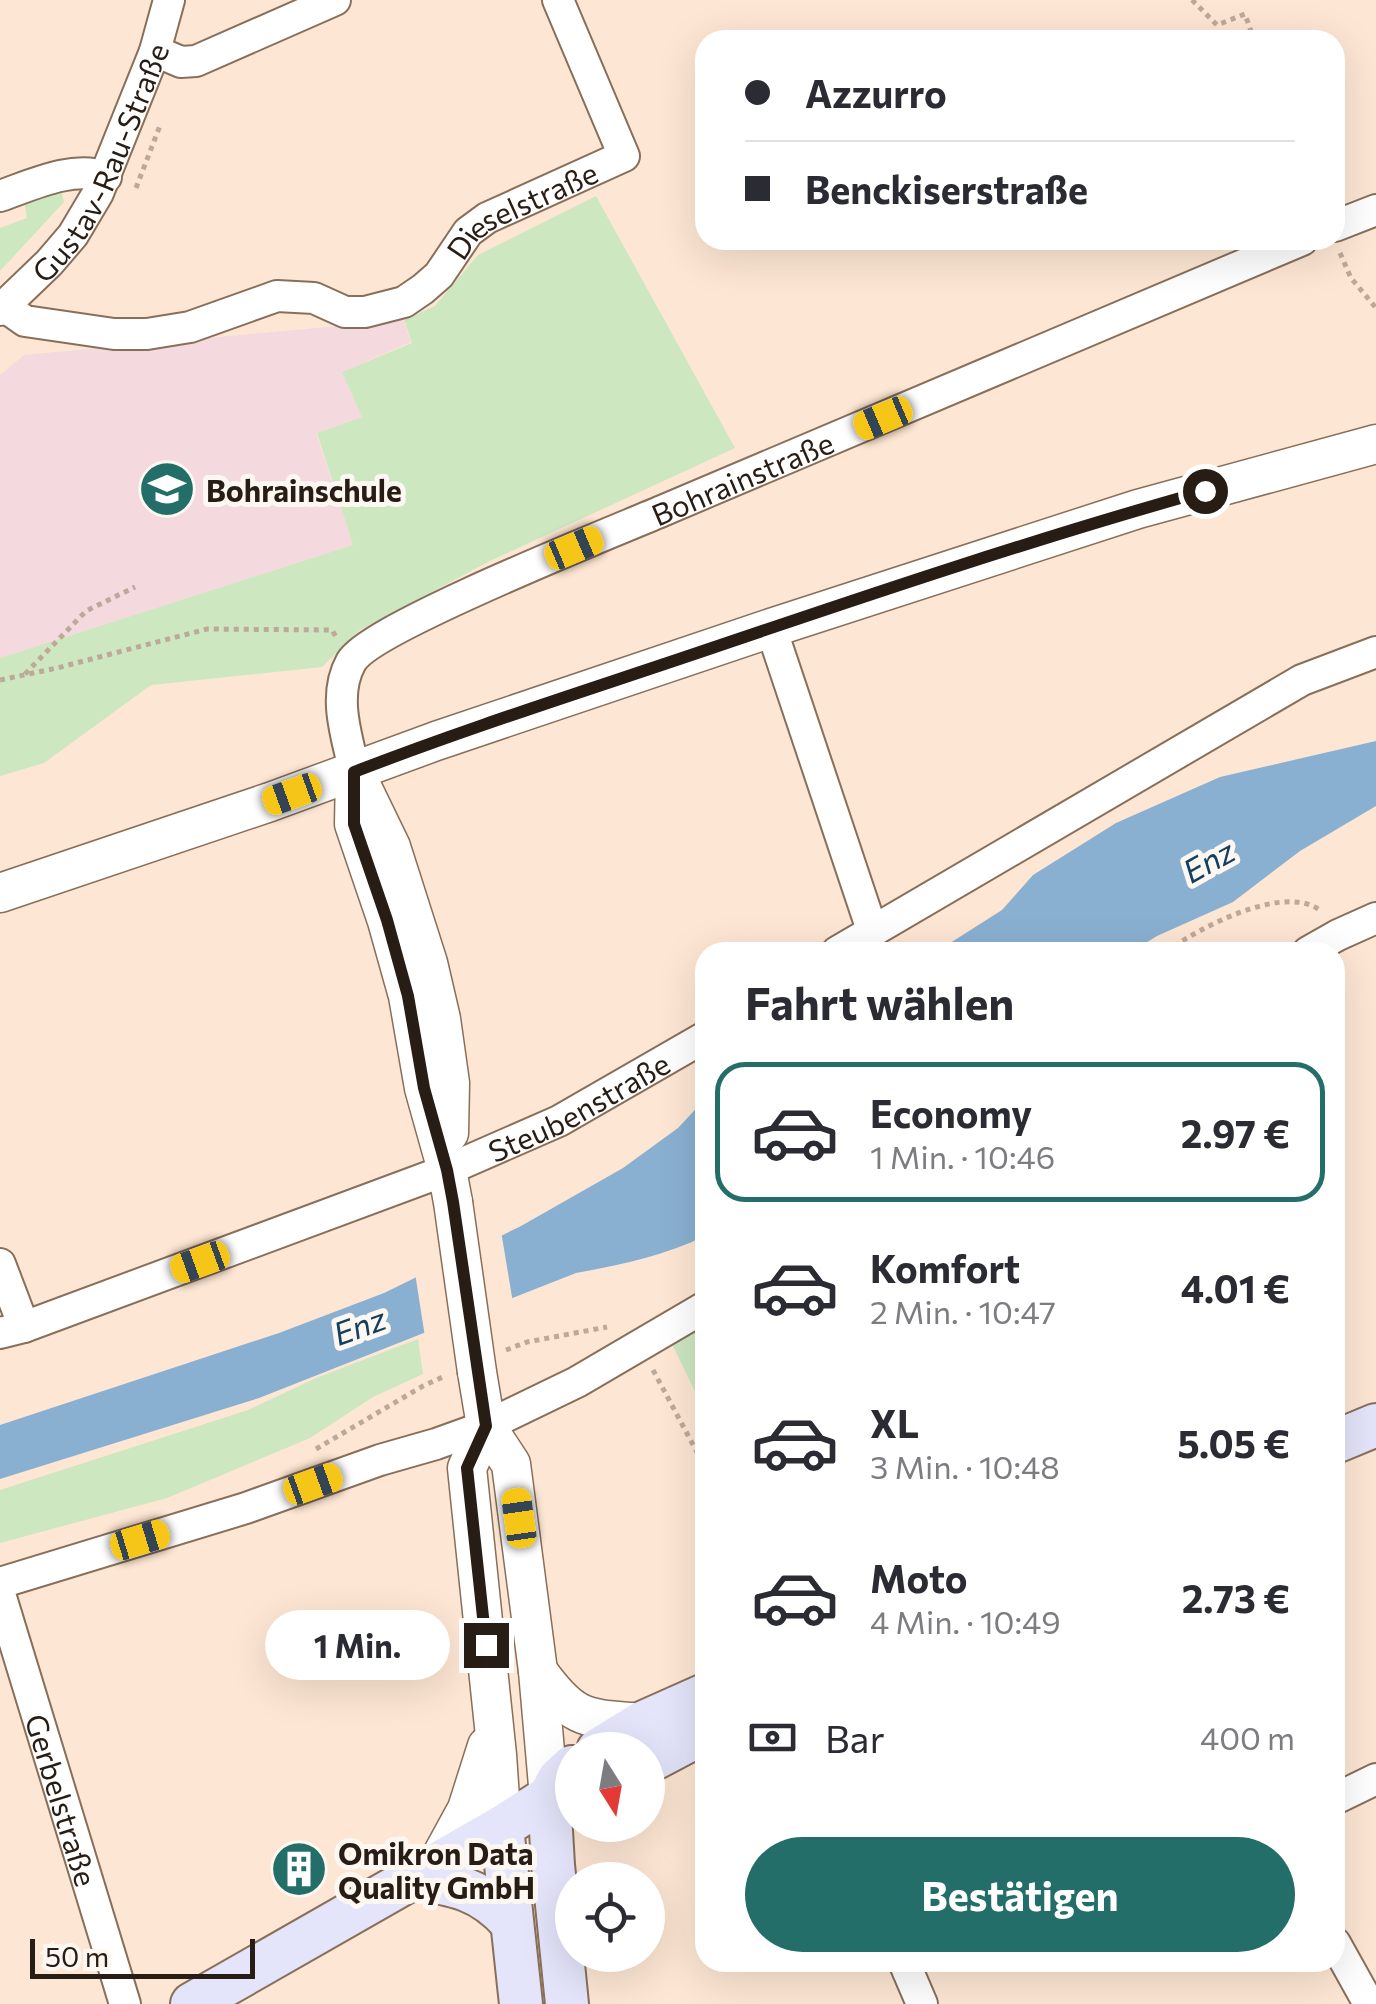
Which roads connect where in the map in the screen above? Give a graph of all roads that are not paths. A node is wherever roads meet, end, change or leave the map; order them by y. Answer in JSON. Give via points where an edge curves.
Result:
{"nodes":[{"id":1,"x":169,"y":0,"type":"edge"},
{"id":2,"x":335,"y":0,"type":"edge"},
{"id":3,"x":558,"y":0,"type":"edge"},
{"id":4,"x":155,"y":51,"type":"junction"},
{"id":5,"x":106,"y":177,"type":"junction"},
{"id":6,"x":0,"y":196,"type":"edge"},
{"id":7,"x":1376,"y":210,"type":"edge"},
{"id":8,"x":1345,"y":222,"type":"edge"},
{"id":9,"x":1278,"y":250,"type":"edge"},
{"id":10,"x":277,"y":296,"type":"joint"},
{"id":11,"x":2,"y":309,"type":"edge"},
{"id":12,"x":1374,"y":451,"type":"edge"},
{"id":13,"x":771,"y":628,"type":"junction"},
{"id":14,"x":1376,"y":652,"type":"edge"},
{"id":15,"x":354,"y":772,"type":"junction"},
{"id":16,"x":0,"y":893,"type":"edge"},
{"id":17,"x":1376,"y":918,"type":"edge"},
{"id":18,"x":872,"y":930,"type":"junction"},
{"id":19,"x":853,"y":942,"type":"edge"},
{"id":20,"x":1326,"y":942,"type":"edge"},
{"id":21,"x":695,"y":1043,"type":"edge"},
{"id":22,"x":450,"y":1186,"type":"junction"},
{"id":23,"x":0,"y":1264,"type":"edge"},
{"id":24,"x":695,"y":1313,"type":"edge"},
{"id":25,"x":12,"y":1330,"type":"edge"},
{"id":26,"x":1376,"y":1425,"type":"edge"},
{"id":27,"x":486,"y":1426,"type":"junction"},
{"id":28,"x":1345,"y":1438,"type":"edge"},
{"id":29,"x":0,"y":1583,"type":"edge"},
{"id":30,"x":0,"y":1594,"type":"edge"},
{"id":31,"x":538,"y":1672,"type":"junction"},
{"id":32,"x":695,"y":1703,"type":"edge"},
{"id":33,"x":493,"y":1724,"type":"junction"},
{"id":34,"x":624,"y":1732,"type":"edge"},
{"id":35,"x":659,"y":1732,"type":"edge"},
{"id":36,"x":695,"y":1734,"type":"edge"},
{"id":37,"x":665,"y":1739,"type":"edge"},
{"id":38,"x":555,"y":1744,"type":"edge"},
{"id":39,"x":1376,"y":1779,"type":"edge"},
{"id":40,"x":555,"y":1793,"type":"edge"},
{"id":41,"x":1345,"y":1793,"type":"edge"},
{"id":42,"x":502,"y":1827,"type":"junction"},
{"id":43,"x":556,"y":1842,"type":"edge"},
{"id":44,"x":424,"y":1871,"type":"junction"},
{"id":45,"x":512,"y":1922,"type":"junction"},
{"id":46,"x":1345,"y":1961,"type":"edge"},
{"id":47,"x":908,"y":1972,"type":"edge"},
{"id":48,"x":125,"y":2004,"type":"edge"},
{"id":49,"x":192,"y":2004,"type":"edge"},
{"id":50,"x":521,"y":2004,"type":"edge"},
{"id":51,"x":566,"y":2004,"type":"edge"},
{"id":52,"x":922,"y":2004,"type":"edge"},
{"id":53,"x":1369,"y":2004,"type":"edge"}],
"edges":[{"from":1,"to":4,"type":"street","name":"Gustav-Rau-Straße"},
{"from":2,"to":4,"type":"street","via":[[196,61]]},
{"from":3,"to":10,"type":"street","name":"Dieselstraße","via":[[624,156],[487,218],[468,232],[439,275],[404,302],[345,312],[314,298]]},
{"from":4,"to":5,"type":"street","name":"Gustav-Rau-Straße"},
{"from":5,"to":6,"type":"street","via":[[48,179]]},
{"from":5,"to":11,"type":"street","name":"Gustav-Rau-Straße","via":[[73,235]]},
{"from":7,"to":8,"type":"street"},
{"from":9,"to":15,"type":"street","name":"Bohrainstraße","via":[[574,548],[386,635],[352,660],[342,691]]},
{"from":10,"to":11,"type":"street","name":"Gustav-Rau-Straße","via":[[147,334],[26,321]]},
{"from":12,"to":13,"type":"street","via":[[1138,510]]},
{"from":13,"to":15,"type":"street"},
{"from":13,"to":18,"type":"street"},
{"from":14,"to":18,"type":"street","via":[[1302,680]]},
{"from":15,"to":16,"type":"street"},
{"from":15,"to":22,"type":"street","via":[[392,846],[441,1019],[450,1083]]},
{"from":17,"to":20,"type":"street"},
{"from":18,"to":19,"type":"street"},
{"from":21,"to":22,"type":"street","name":"Steubenstraße"},
{"from":22,"to":25,"type":"street","name":"Steubenstraße"},
{"from":22,"to":27,"type":"street","bridge":true},
{"from":23,"to":25,"type":"street"},
{"from":24,"to":27,"type":"street","via":[[578,1382]]},
{"from":26,"to":28,"type":"main road"},
{"from":27,"to":29,"type":"street"},
{"from":27,"to":31,"type":"street","via":[[511,1464]]},
{"from":27,"to":33,"type":"street","via":[[467,1468]]},
{"from":30,"to":48,"type":"street","name":"Gerbelstraße"},
{"from":31,"to":34,"type":"street","via":[[578,1714]]},
{"from":31,"to":38,"type":"street"},
{"from":32,"to":35,"type":"main road"},
{"from":33,"to":42,"type":"street"},
{"from":33,"to":44,"type":"street","via":[[467,1809]]},
{"from":36,"to":37,"type":"main road"},
{"from":39,"to":41,"type":"street"},
{"from":40,"to":42,"type":"main road"},
{"from":42,"to":44,"type":"main road"},
{"from":42,"to":45,"type":"main road"},
{"from":43,"to":51,"type":"main road","via":[[552,1865]]},
{"from":44,"to":45,"type":"main road","via":[[483,1896]]},
{"from":44,"to":49,"type":"main road"},
{"from":45,"to":50,"type":"main road"},
{"from":46,"to":53,"type":"street"},
{"from":47,"to":52,"type":"street"}]}
